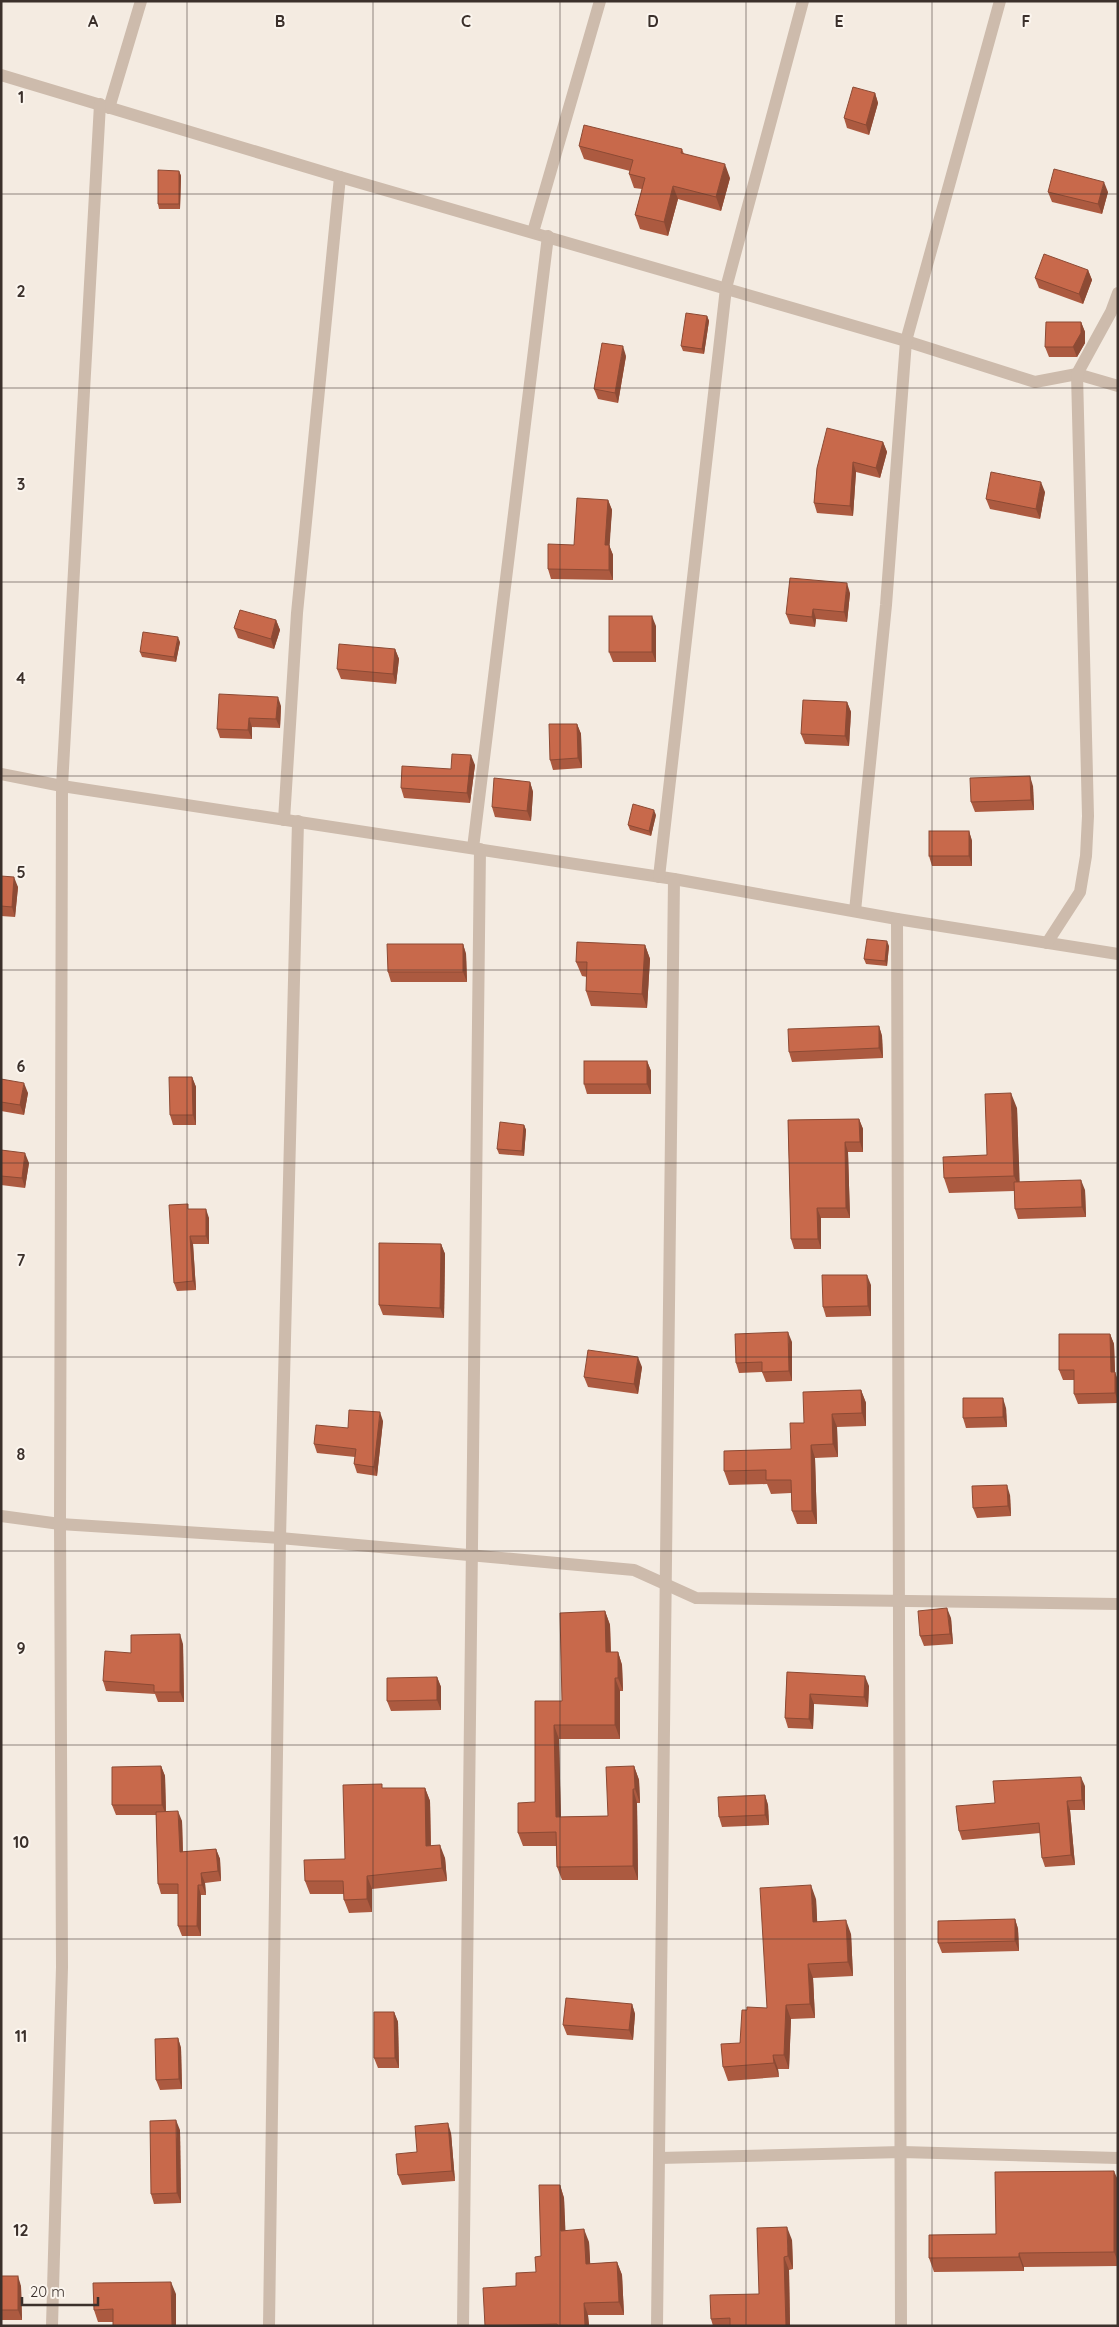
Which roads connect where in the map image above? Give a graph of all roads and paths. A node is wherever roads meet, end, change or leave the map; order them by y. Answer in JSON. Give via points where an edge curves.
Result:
{"nodes":[{"id":1,"x":142,"y":1,"type":"edge"},
{"id":2,"x":600,"y":1,"type":"edge"},
{"id":3,"x":803,"y":1,"type":"edge"},
{"id":4,"x":1000,"y":1,"type":"edge"},
{"id":5,"x":1,"y":75,"type":"edge"},
{"id":6,"x":105,"y":106,"type":"junction"},
{"id":7,"x":340,"y":177,"type":"junction"},
{"id":8,"x":533,"y":232,"type":"junction"},
{"id":9,"x":548,"y":236,"type":"junction"},
{"id":10,"x":726,"y":288,"type":"junction"},
{"id":11,"x":1118,"y":293,"type":"edge"},
{"id":12,"x":906,"y":341,"type":"junction"},
{"id":13,"x":1077,"y":374,"type":"junction"},
{"id":14,"x":1118,"y":386,"type":"edge"},
{"id":15,"x":1,"y":774,"type":"edge"},
{"id":16,"x":62,"y":786,"type":"junction"},
{"id":17,"x":284,"y":820,"type":"junction"},
{"id":18,"x":298,"y":821,"type":"junction"},
{"id":19,"x":477,"y":849,"type":"junction"},
{"id":20,"x":660,"y":877,"type":"junction"},
{"id":21,"x":674,"y":879,"type":"junction"},
{"id":22,"x":855,"y":911,"type":"junction"},
{"id":23,"x":897,"y":919,"type":"junction"},
{"id":24,"x":1047,"y":943,"type":"junction"},
{"id":25,"x":1118,"y":954,"type":"edge"},
{"id":26,"x":1,"y":1516,"type":"edge"},
{"id":27,"x":60,"y":1524,"type":"junction"},
{"id":28,"x":280,"y":1538,"type":"junction"},
{"id":29,"x":473,"y":1554,"type":"junction"},
{"id":30,"x":666,"y":1584,"type":"junction"},
{"id":31,"x":900,"y":1600,"type":"junction"},
{"id":32,"x":1118,"y":1604,"type":"edge"},
{"id":33,"x":902,"y":2152,"type":"junction"},
{"id":34,"x":659,"y":2158,"type":"junction"},
{"id":35,"x":1118,"y":2158,"type":"edge"},
{"id":36,"x":52,"y":2326,"type":"edge"},
{"id":37,"x":268,"y":2326,"type":"edge"},
{"id":38,"x":463,"y":2326,"type":"edge"},
{"id":39,"x":657,"y":2326,"type":"edge"},
{"id":40,"x":901,"y":2326,"type":"edge"}],
"edges":[{"from":1,"to":6,"type":"street"},
{"from":2,"to":8,"type":"street"},
{"from":3,"to":10,"type":"street"},
{"from":4,"to":12,"type":"street"},
{"from":5,"to":6,"type":"street"},
{"from":6,"to":7,"type":"street"},
{"from":6,"to":16,"type":"street"},
{"from":7,"to":8,"type":"street"},
{"from":7,"to":17,"type":"street","via":[[297,613]]},
{"from":8,"to":9,"type":"street"},
{"from":9,"to":10,"type":"street"},
{"from":9,"to":19,"type":"street"},
{"from":10,"to":12,"type":"street"},
{"from":10,"to":20,"type":"street"},
{"from":11,"to":13,"type":"street"},
{"from":12,"to":13,"type":"street","via":[[1035,382]]},
{"from":12,"to":22,"type":"street","via":[[886,605]]},
{"from":13,"to":14,"type":"street"},
{"from":13,"to":24,"type":"street","via":[[1088,806],[1086,856],[1080,892]]},
{"from":15,"to":16,"type":"street"},
{"from":16,"to":17,"type":"street"},
{"from":16,"to":27,"type":"street"},
{"from":17,"to":18,"type":"street"},
{"from":18,"to":19,"type":"street"},
{"from":18,"to":28,"type":"street"},
{"from":19,"to":20,"type":"street"},
{"from":19,"to":29,"type":"street"},
{"from":20,"to":21,"type":"street"},
{"from":21,"to":22,"type":"street"},
{"from":21,"to":30,"type":"street"},
{"from":22,"to":23,"type":"street"},
{"from":23,"to":24,"type":"street"},
{"from":23,"to":31,"type":"street"},
{"from":24,"to":25,"type":"street"},
{"from":26,"to":27,"type":"street"},
{"from":27,"to":28,"type":"street"},
{"from":27,"to":36,"type":"street","via":[[62,1966]]},
{"from":28,"to":29,"type":"street"},
{"from":28,"to":37,"type":"street"},
{"from":29,"to":30,"type":"street","via":[[634,1570]]},
{"from":29,"to":38,"type":"street"},
{"from":30,"to":31,"type":"street","via":[[696,1598]]},
{"from":30,"to":34,"type":"street"},
{"from":31,"to":32,"type":"street"},
{"from":31,"to":33,"type":"street"},
{"from":33,"to":34,"type":"street"},
{"from":33,"to":35,"type":"street"},
{"from":33,"to":40,"type":"street"},
{"from":34,"to":39,"type":"street"}]}
